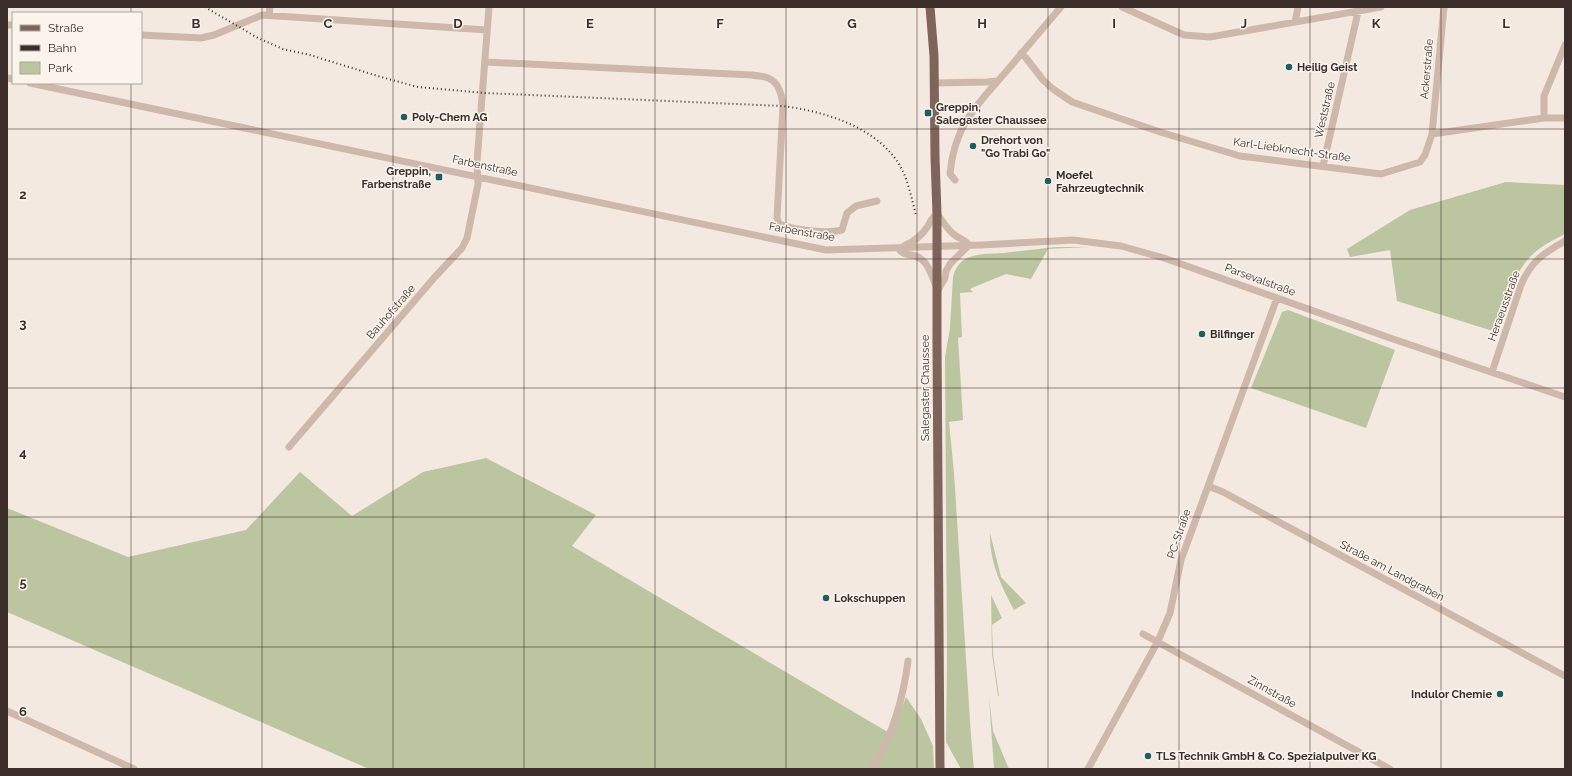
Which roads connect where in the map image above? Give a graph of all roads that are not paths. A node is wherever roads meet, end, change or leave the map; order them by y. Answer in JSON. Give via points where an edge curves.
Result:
{"nodes":[{"id":1,"x":270,"y":7,"type":"edge"},
{"id":2,"x":489,"y":7,"type":"edge"},
{"id":3,"x":930,"y":7,"type":"edge"},
{"id":4,"x":1061,"y":7,"type":"edge"},
{"id":5,"x":1122,"y":7,"type":"edge"},
{"id":6,"x":1298,"y":7,"type":"edge"},
{"id":7,"x":1381,"y":7,"type":"edge"},
{"id":8,"x":1444,"y":7,"type":"edge"},
{"id":9,"x":1358,"y":12,"type":"junction"},
{"id":10,"x":269,"y":15,"type":"junction"},
{"id":11,"x":1294,"y":22,"type":"junction"},
{"id":12,"x":487,"y":30,"type":"junction"},
{"id":13,"x":142,"y":35,"type":"edge"},
{"id":14,"x":1565,"y":45,"type":"edge"},
{"id":15,"x":1021,"y":53,"type":"junction"},
{"id":16,"x":485,"y":62,"type":"junction"},
{"id":17,"x":997,"y":81,"type":"junction"},
{"id":18,"x":35,"y":84,"type":"edge"},
{"id":19,"x":934,"y":84,"type":"junction"},
{"id":20,"x":1544,"y":118,"type":"junction"},
{"id":21,"x":1565,"y":118,"type":"edge"},
{"id":22,"x":1432,"y":134,"type":"junction"},
{"id":23,"x":1323,"y":166,"type":"junction"},
{"id":24,"x":479,"y":176,"type":"junction"},
{"id":25,"x":955,"y":180,"type":"dead end"},
{"id":26,"x":877,"y":201,"type":"dead end"},
{"id":27,"x":937,"y":214,"type":"junction"},
{"id":28,"x":1565,"y":241,"type":"edge"},
{"id":29,"x":969,"y":245,"type":"junction"},
{"id":30,"x":938,"y":246,"type":"junction"},
{"id":31,"x":898,"y":248,"type":"junction"},
{"id":32,"x":938,"y":290,"type":"junction"},
{"id":33,"x":1277,"y":298,"type":"junction"},
{"id":34,"x":1492,"y":372,"type":"junction"},
{"id":35,"x":1565,"y":397,"type":"edge"},
{"id":36,"x":289,"y":447,"type":"dead end"},
{"id":37,"x":1208,"y":486,"type":"junction"},
{"id":38,"x":1143,"y":634,"type":"dead end"},
{"id":39,"x":1158,"y":641,"type":"junction"},
{"id":40,"x":908,"y":662,"type":"dead end"},
{"id":41,"x":1565,"y":676,"type":"edge"},
{"id":42,"x":7,"y":711,"type":"edge"},
{"id":43,"x":134,"y":769,"type":"edge"},
{"id":44,"x":872,"y":769,"type":"edge"},
{"id":45,"x":940,"y":769,"type":"edge"},
{"id":46,"x":1088,"y":769,"type":"edge"},
{"id":47,"x":1390,"y":769,"type":"edge"}],
"edges":[{"from":1,"to":10,"type":"street"},
{"from":2,"to":12,"type":"street","name":"Bauhofstraße"},
{"from":3,"to":19,"type":"main road","name":"Salegaster Chaussee"},
{"from":4,"to":15,"type":"street"},
{"from":5,"to":11,"type":"street","via":[[1184,35],[1210,37]]},
{"from":6,"to":11,"type":"street"},
{"from":7,"to":9,"type":"street"},
{"from":8,"to":22,"type":"street","name":"Ackerstraße"},
{"from":9,"to":11,"type":"street"},
{"from":9,"to":23,"type":"street","name":"Weststraße"},
{"from":10,"to":12,"type":"street"},
{"from":10,"to":13,"type":"street","via":[[262,15],[201,38]]},
{"from":12,"to":16,"type":"street","name":"Bauhofstraße"},
{"from":14,"to":20,"type":"street","via":[[1544,96]]},
{"from":15,"to":17,"type":"street"},
{"from":15,"to":23,"type":"street","name":"Karl-Liebknecht-Straße","via":[[1053,89],[1081,106],[1240,156]]},
{"from":16,"to":24,"type":"street","name":"Bauhofstraße","via":[[477,162]]},
{"from":16,"to":26,"type":"street","via":[[752,74],[769,78],[780,91],[783,106],[777,218],[779,224],[833,233],[842,230],[847,213],[856,206]]},
{"from":17,"to":19,"type":"street"},
{"from":17,"to":25,"type":"street","via":[[973,110],[959,133],[951,159],[950,174]]},
{"from":18,"to":24,"type":"street","name":"Farbenstraße"},
{"from":19,"to":27,"type":"main road","name":"Salegaster Chaussee"},
{"from":20,"to":21,"type":"street"},
{"from":20,"to":22,"type":"street"},
{"from":22,"to":23,"type":"street","name":"Karl-Liebknecht-Straße","via":[[1420,162],[1381,174]]},
{"from":24,"to":31,"type":"street","name":"Farbenstraße","via":[[826,250]]},
{"from":24,"to":36,"type":"street","name":"Bauhofstraße","via":[[468,232],[462,248]]},
{"from":27,"to":29,"type":"street","via":[[953,233]]},
{"from":27,"to":30,"type":"main road","name":"Salegaster Chaussee"},
{"from":27,"to":31,"type":"street","via":[[930,219],[928,226],[916,239]]},
{"from":28,"to":34,"type":"street","name":"Heraeusstraße","via":[[1540,256],[1528,271]]},
{"from":29,"to":30,"type":"street","name":"Parsevalstraße"},
{"from":29,"to":32,"type":"street","via":[[950,264],[946,270],[946,278]]},
{"from":29,"to":33,"type":"street","name":"Parsevalstraße","via":[[1073,240],[1116,245],[1150,253]]},
{"from":30,"to":31,"type":"street","name":"Farbenstraße"},
{"from":30,"to":32,"type":"main road","name":"Salegaster Chaussee"},
{"from":31,"to":32,"type":"street","via":[[903,254],[915,256],[926,264]]},
{"from":32,"to":45,"type":"main road","name":"Salegaster Chaussee","via":[[936,344]]},
{"from":33,"to":34,"type":"street","name":"Parsevalstraße"},
{"from":33,"to":37,"type":"street","name":"PC-Straße"},
{"from":34,"to":35,"type":"street","name":"Parsevalstraße"},
{"from":37,"to":39,"type":"street","name":"PC-Straße","via":[[1181,560],[1171,609]]},
{"from":37,"to":41,"type":"street","name":"Straße am Landgraben"},
{"from":38,"to":39,"type":"street","name":"Zinnstraße"},
{"from":39,"to":46,"type":"street","name":"PC-Straße"},
{"from":39,"to":47,"type":"street","name":"Zinnstraße"},
{"from":40,"to":44,"type":"street","via":[[894,725]]},
{"from":42,"to":43,"type":"street"}]}
